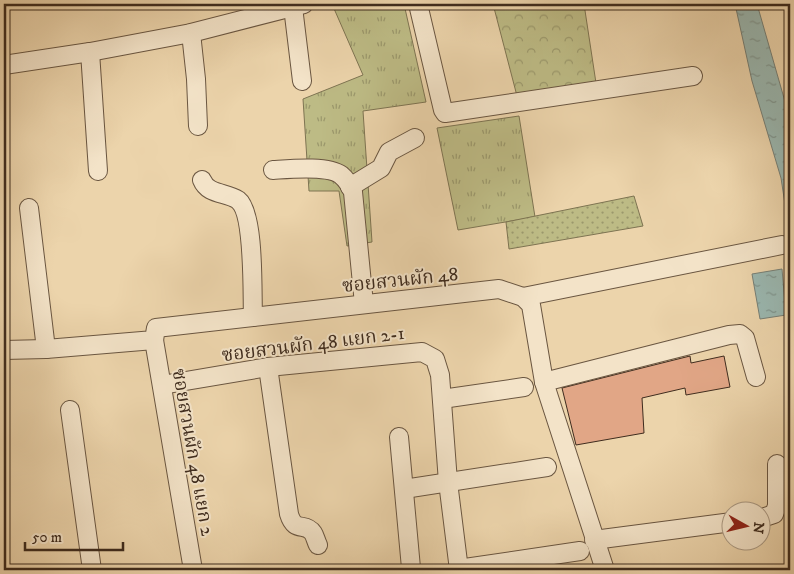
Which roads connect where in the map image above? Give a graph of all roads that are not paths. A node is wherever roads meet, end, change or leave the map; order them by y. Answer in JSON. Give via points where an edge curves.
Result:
{"nodes":[{"id":1,"x":418,"y":4,"type":"edge"},
{"id":2,"x":298,"y":5,"type":"edge"},
{"id":3,"x":191,"y":33,"type":"junction"},
{"id":4,"x":90,"y":52,"type":"junction"},
{"id":5,"x":4,"y":65,"type":"edge"},
{"id":6,"x":693,"y":76,"type":"dead end"},
{"id":7,"x":302,"y":81,"type":"dead end"},
{"id":8,"x":198,"y":126,"type":"dead end"},
{"id":9,"x":415,"y":138,"type":"dead end"},
{"id":10,"x":273,"y":170,"type":"dead end"},
{"id":11,"x":98,"y":171,"type":"dead end"},
{"id":12,"x":202,"y":180,"type":"dead end"},
{"id":13,"x":350,"y":186,"type":"junction"},
{"id":14,"x":29,"y":208,"type":"dead end"},
{"id":15,"x":782,"y":245,"type":"dead end"},
{"id":16,"x":523,"y":297,"type":"junction"},
{"id":17,"x":364,"y":304,"type":"junction"},
{"id":18,"x":253,"y":317,"type":"junction"},
{"id":19,"x":154,"y":340,"type":"junction"},
{"id":20,"x":46,"y":349,"type":"junction"},
{"id":21,"x":4,"y":350,"type":"edge"},
{"id":22,"x":268,"y":367,"type":"junction"},
{"id":23,"x":756,"y":377,"type":"dead end"},
{"id":24,"x":544,"y":382,"type":"junction"},
{"id":25,"x":162,"y":385,"type":"junction"},
{"id":26,"x":524,"y":388,"type":"dead end"},
{"id":27,"x":442,"y":399,"type":"junction"},
{"id":28,"x":70,"y":410,"type":"dead end"},
{"id":29,"x":399,"y":437,"type":"dead end"},
{"id":30,"x":778,"y":464,"type":"dead end"},
{"id":31,"x":547,"y":467,"type":"dead end"},
{"id":32,"x":448,"y":482,"type":"junction"},
{"id":33,"x":404,"y":489,"type":"junction"},
{"id":34,"x":772,"y":515,"type":"edge"},
{"id":35,"x":722,"y":524,"type":"edge"},
{"id":36,"x":318,"y":545,"type":"dead end"},
{"id":37,"x":587,"y":546,"type":"junction"},
{"id":38,"x":411,"y":568,"type":"dead end"},
{"id":39,"x":459,"y":569,"type":"edge"},
{"id":40,"x":92,"y":570,"type":"edge"},
{"id":41,"x":193,"y":570,"type":"edge"},
{"id":42,"x":605,"y":570,"type":"edge"}],
"edges":[{"from":1,"to":6,"type":"street","via":[[446,113]]},
{"from":2,"to":3,"type":"street"},
{"from":2,"to":7,"type":"street"},
{"from":3,"to":4,"type":"street"},
{"from":3,"to":8,"type":"street"},
{"from":4,"to":5,"type":"street"},
{"from":4,"to":11,"type":"street"},
{"from":9,"to":13,"type":"street","via":[[389,152],[381,168]]},
{"from":10,"to":13,"type":"street","via":[[309,168],[339,174]]},
{"from":12,"to":18,"type":"street","via":[[209,189],[238,200],[244,207],[249,228]]},
{"from":13,"to":17,"type":"street"},
{"from":14,"to":20,"type":"street"},
{"from":15,"to":16,"type":"street"},
{"from":16,"to":17,"type":"street","name":"ซอยสวนผัก 48","via":[[499,290]]},
{"from":16,"to":24,"type":"street","via":[[531,305]]},
{"from":17,"to":18,"type":"street","name":"ซอยสวนผัก 48"},
{"from":18,"to":19,"type":"street","name":"ซอยสวนผัก 48","via":[[156,328]]},
{"from":19,"to":20,"type":"street"},
{"from":19,"to":25,"type":"street","name":"ซอยสวนผัก 48 แยก 2"},
{"from":20,"to":21,"type":"street"},
{"from":22,"to":25,"type":"street","name":"ซอยสวนผัก 48 แยก 2-1"},
{"from":22,"to":27,"type":"street","name":"ซอยสวนผัก 48 แยก 2-1","via":[[422,352],[435,359]]},
{"from":22,"to":36,"type":"street","via":[[288,514],[295,526],[313,533]]},
{"from":23,"to":24,"type":"street","via":[[745,338],[740,334]]},
{"from":24,"to":37,"type":"street"},
{"from":25,"to":41,"type":"street","name":"ซอยสวนผัก 48 แยก 2"},
{"from":26,"to":27,"type":"street"},
{"from":27,"to":32,"type":"street","name":"ซอยสวนผัก 48 แยก 2-1"},
{"from":28,"to":40,"type":"street"},
{"from":29,"to":33,"type":"street"},
{"from":30,"to":34,"type":"street","via":[[777,506]]},
{"from":31,"to":32,"type":"street"},
{"from":32,"to":33,"type":"street"},
{"from":32,"to":39,"type":"street","name":"ซอยสวนผัก 48 แยก 2-1"},
{"from":33,"to":38,"type":"street"},
{"from":35,"to":37,"type":"street"},
{"from":37,"to":39,"type":"street"},
{"from":37,"to":42,"type":"street"}]}
